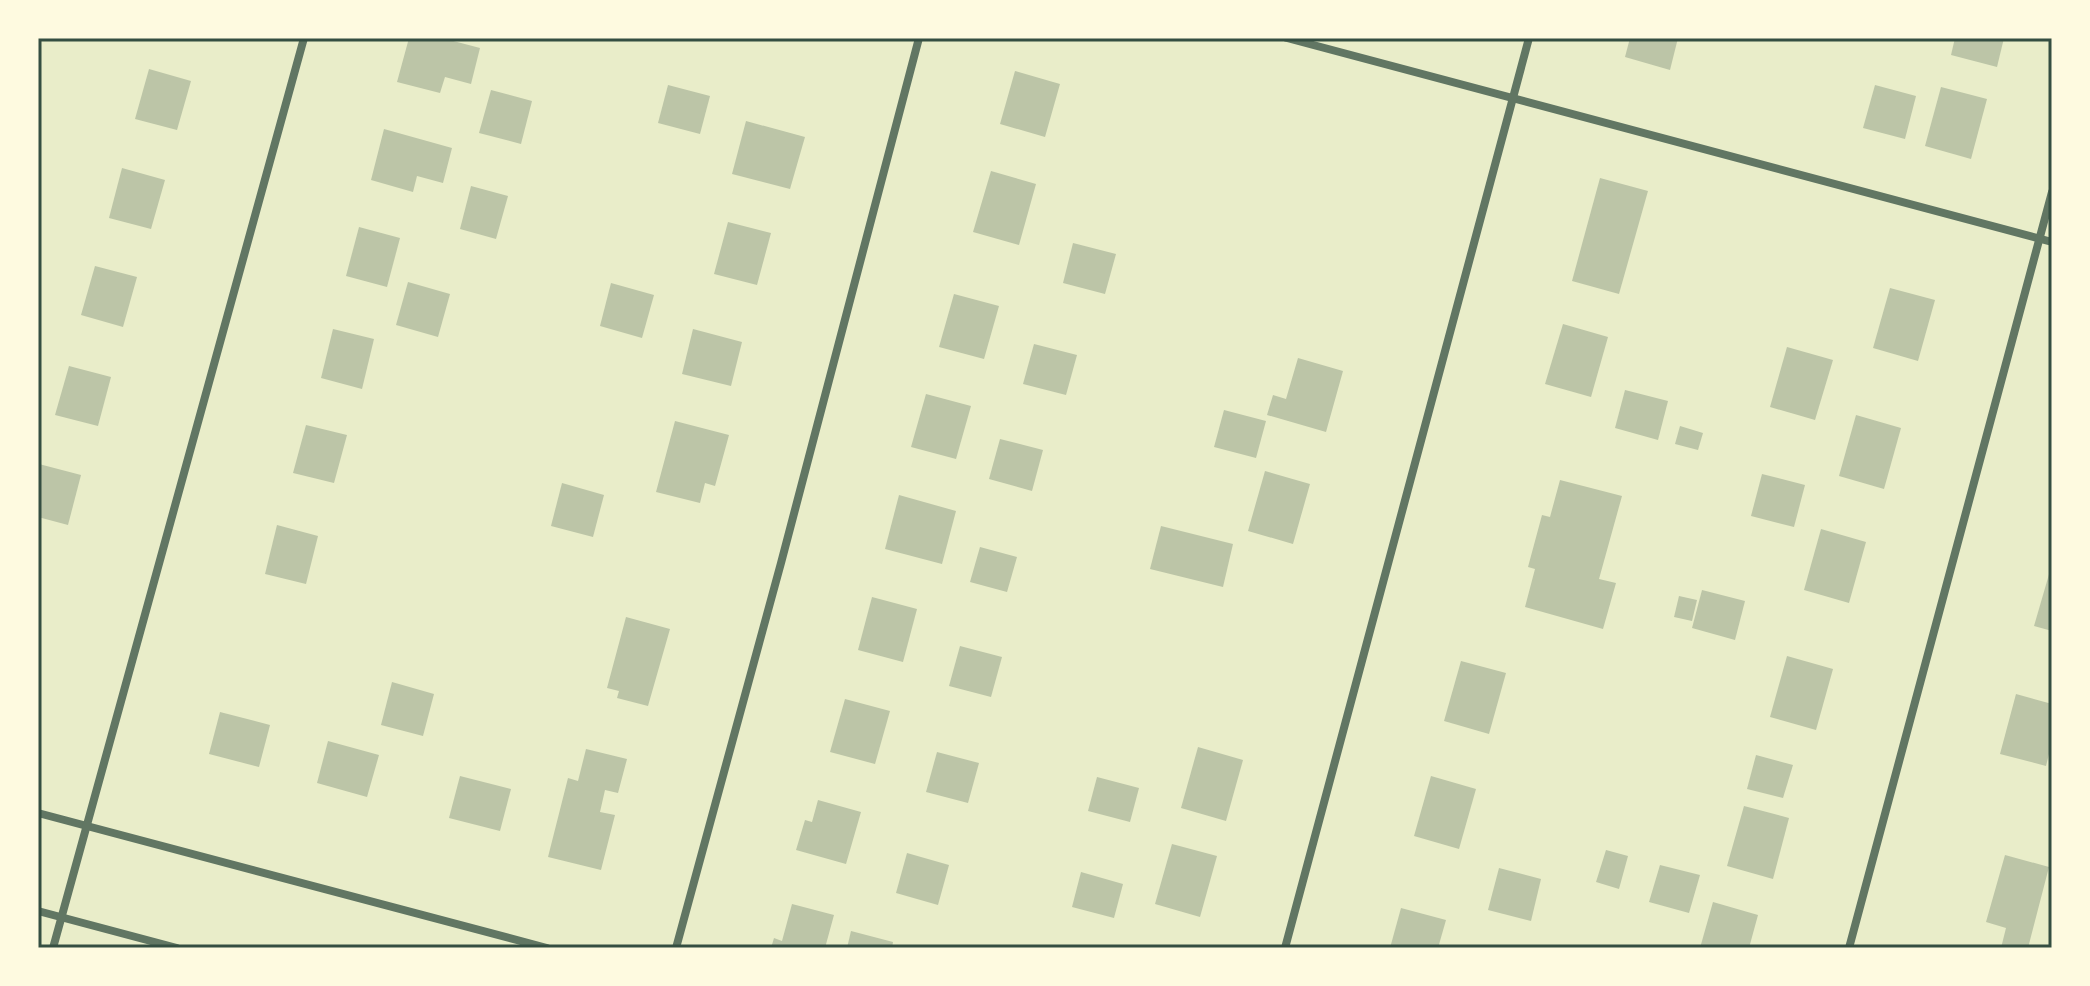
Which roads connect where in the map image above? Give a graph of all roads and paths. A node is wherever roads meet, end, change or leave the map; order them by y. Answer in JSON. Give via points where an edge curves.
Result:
{"nodes":[{"id":1,"x":304,"y":38,"type":"edge"},
{"id":2,"x":919,"y":38,"type":"edge"},
{"id":3,"x":1287,"y":38,"type":"edge"},
{"id":4,"x":1529,"y":38,"type":"edge"},
{"id":5,"x":1513,"y":96,"type":"junction"},
{"id":6,"x":2052,"y":192,"type":"edge"},
{"id":7,"x":2040,"y":238,"type":"junction"},
{"id":8,"x":2052,"y":242,"type":"edge"},
{"id":9,"x":38,"y":813,"type":"edge"},
{"id":10,"x":87,"y":826,"type":"junction"},
{"id":11,"x":38,"y":911,"type":"edge"},
{"id":12,"x":62,"y":917,"type":"junction"},
{"id":13,"x":53,"y":948,"type":"edge"},
{"id":14,"x":177,"y":948,"type":"edge"},
{"id":15,"x":547,"y":948,"type":"edge"},
{"id":16,"x":676,"y":948,"type":"edge"},
{"id":17,"x":1285,"y":948,"type":"edge"},
{"id":18,"x":1849,"y":948,"type":"edge"}],
"edges":[{"from":1,"to":10,"type":"street"},
{"from":2,"to":16,"type":"street"},
{"from":3,"to":5,"type":"street"},
{"from":4,"to":5,"type":"street"},
{"from":5,"to":7,"type":"street"},
{"from":5,"to":17,"type":"street"},
{"from":6,"to":7,"type":"street"},
{"from":7,"to":8,"type":"street"},
{"from":7,"to":18,"type":"street"},
{"from":9,"to":10,"type":"street"},
{"from":10,"to":12,"type":"street"},
{"from":10,"to":15,"type":"street"},
{"from":11,"to":12,"type":"street"},
{"from":12,"to":13,"type":"street"},
{"from":12,"to":14,"type":"street"}]}
